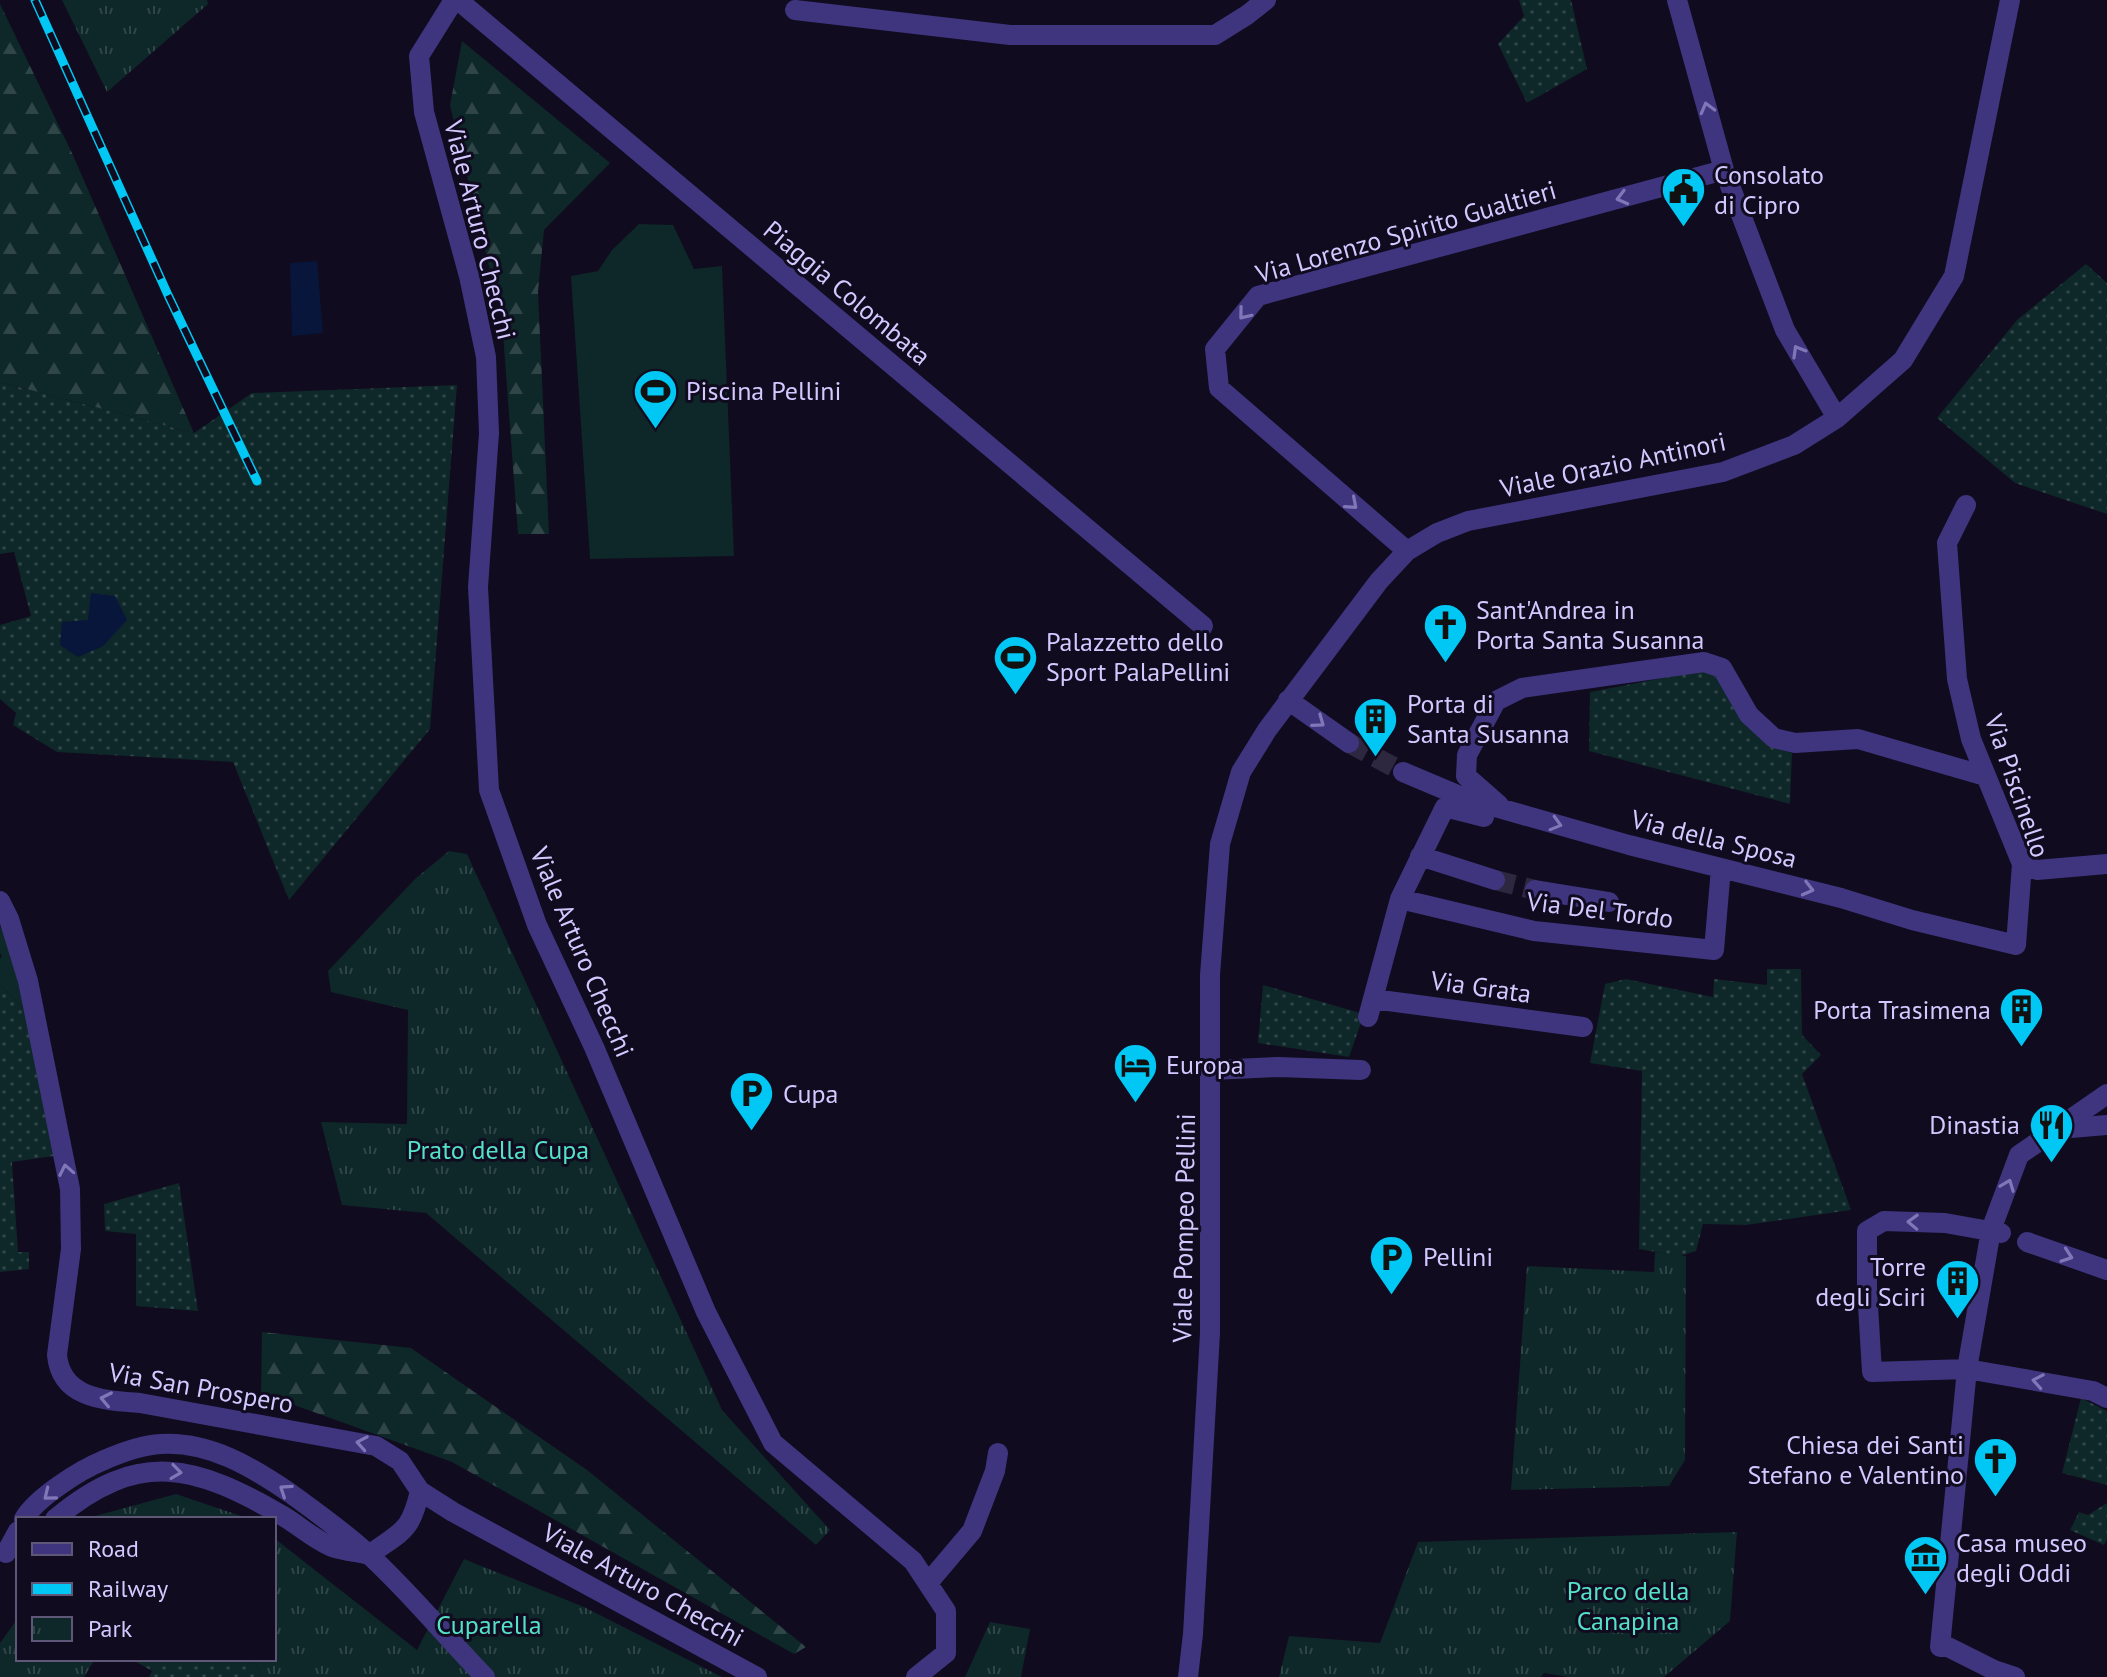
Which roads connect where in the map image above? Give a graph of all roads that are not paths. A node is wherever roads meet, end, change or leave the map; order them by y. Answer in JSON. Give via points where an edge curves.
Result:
{"nodes":[{"id":1,"x":456,"y":0,"type":"edge"},
{"id":2,"x":1266,"y":0,"type":"edge"},
{"id":3,"x":1677,"y":0,"type":"edge"},
{"id":4,"x":2010,"y":0,"type":"edge"},
{"id":5,"x":795,"y":10,"type":"dead end"},
{"id":6,"x":1724,"y":170,"type":"junction"},
{"id":7,"x":1837,"y":418,"type":"junction"},
{"id":8,"x":1966,"y":505,"type":"dead end"},
{"id":9,"x":1407,"y":551,"type":"junction"},
{"id":10,"x":1203,"y":626,"type":"dead end"},
{"id":11,"x":1288,"y":700,"type":"junction"},
{"id":12,"x":1349,"y":743,"type":"tunnel mouth"},
{"id":13,"x":1403,"y":772,"type":"tunnel mouth"},
{"id":14,"x":1985,"y":776,"type":"junction"},
{"id":15,"x":1505,"y":810,"type":"junction"},
{"id":16,"x":1420,"y":856,"type":"junction"},
{"id":17,"x":2022,"y":864,"type":"junction"},
{"id":18,"x":2107,"y":864,"type":"edge"},
{"id":19,"x":1721,"y":868,"type":"junction"},
{"id":20,"x":1495,"y":880,"type":"tunnel mouth"},
{"id":21,"x":1535,"y":890,"type":"tunnel mouth"},
{"id":22,"x":1400,"y":899,"type":"junction"},
{"id":23,"x":0,"y":901,"type":"edge"},
{"id":24,"x":1609,"y":902,"type":"dead end"},
{"id":25,"x":2016,"y":945,"type":"joint"},
{"id":26,"x":1583,"y":1027,"type":"dead end"},
{"id":27,"x":1212,"y":1070,"type":"junction"},
{"id":28,"x":1361,"y":1070,"type":"dead end"},
{"id":29,"x":2107,"y":1094,"type":"edge"},
{"id":30,"x":2107,"y":1125,"type":"edge"},
{"id":31,"x":2059,"y":1129,"type":"junction"},
{"id":32,"x":1996,"y":1231,"type":"junction"},
{"id":33,"x":2027,"y":1242,"type":"dead end"},
{"id":34,"x":2107,"y":1270,"type":"edge"},
{"id":35,"x":1967,"y":1369,"type":"junction"},
{"id":36,"x":2107,"y":1398,"type":"edge"},
{"id":37,"x":998,"y":1453,"type":"dead end"},
{"id":38,"x":420,"y":1491,"type":"junction"},
{"id":39,"x":26,"y":1517,"type":"edge"},
{"id":40,"x":58,"y":1517,"type":"edge"},
{"id":41,"x":369,"y":1555,"type":"junction"},
{"id":42,"x":928,"y":1583,"type":"junction"},
{"id":43,"x":485,"y":1677,"type":"edge"},
{"id":44,"x":757,"y":1677,"type":"edge"},
{"id":45,"x":916,"y":1677,"type":"edge"},
{"id":46,"x":1188,"y":1677,"type":"edge"},
{"id":47,"x":2015,"y":1677,"type":"edge"}],
"edges":[{"from":1,"to":10,"type":"street","name":"Piaggia Colombata"},
{"from":1,"to":42,"type":"street","name":"Viale Arturo Checchi","via":[[419,56],[424,112],[486,357],[489,433],[478,587],[489,790],[537,925],[706,1312],[773,1443],[913,1561]]},
{"from":2,"to":5,"type":"street","via":[[1215,35],[1010,35]]},
{"from":6,"to":3,"type":"street","one_way":true},
{"from":4,"to":7,"type":"street","name":"Viale Orazio Antinori","via":[[1954,276],[1903,360]]},
{"from":7,"to":6,"type":"street","one_way":true,"via":[[1785,330]]},
{"from":6,"to":9,"type":"street","name":"Via Lorenzo Spirito Gualtieri","one_way":true,"via":[[1258,296],[1215,349],[1219,388]]},
{"from":7,"to":9,"type":"street","name":"Viale Orazio Antinori","via":[[1794,445],[1723,472],[1468,521]]},
{"from":8,"to":14,"type":"street","name":"Via Piscinello","via":[[1947,543],[1949,586],[1957,679]]},
{"from":9,"to":11,"type":"street","name":"Viale Orazio Antinori"},
{"from":11,"to":12,"type":"street","one_way":true},
{"from":11,"to":27,"type":"street","name":"Viale Pompeo Pellini","via":[[1241,772],[1220,844],[1210,975]]},
{"from":13,"to":15,"type":"street","name":"Via della Sposa"},
{"from":14,"to":15,"type":"street","via":[[1858,739],[1795,743],[1774,738],[1749,715],[1722,668],[1704,662],[1522,688],[1496,701],[1467,755],[1466,776]]},
{"from":14,"to":17,"type":"street","name":"Via Piscinello"},
{"from":15,"to":16,"type":"street","via":[[1495,819],[1445,807]]},
{"from":15,"to":19,"type":"street","name":"Via della Sposa","one_way":true},
{"from":16,"to":20,"type":"street"},
{"from":16,"to":22,"type":"street"},
{"from":17,"to":18,"type":"street","via":[[2037,870]]},
{"from":17,"to":25,"type":"street","name":"Via Piscinello"},
{"from":19,"to":22,"type":"street","name":"Via Del Tordo","via":[[1714,950],[1534,931]]},
{"from":19,"to":25,"type":"street","name":"Via della Sposa","one_way":true},
{"from":21,"to":24,"type":"street"},
{"from":22,"to":26,"type":"street","name":"Via Grata","via":[[1371,1008]]},
{"from":38,"to":23,"type":"street","name":"Via San Prospero","one_way":true,"via":[[400,1461],[376,1446],[102,1400],[69,1385],[59,1372],[71,1249],[70,1189],[28,981]]},
{"from":27,"to":28,"type":"street"},
{"from":27,"to":46,"type":"street","name":"Viale Pompeo Pellini","via":[[1210,1333]]},
{"from":29,"to":31,"type":"street"},
{"from":30,"to":31,"type":"street"},
{"from":32,"to":31,"type":"street","one_way":true,"via":[[2019,1155]]},
{"from":32,"to":35,"type":"street"},
{"from":32,"to":35,"type":"street","one_way":true,"via":[[1884,1221],[1867,1231],[1872,1372]]},
{"from":33,"to":34,"type":"street","one_way":true},
{"from":36,"to":35,"type":"street","one_way":true,"via":[[2093,1391]]},
{"from":35,"to":47,"type":"street","via":[[1940,1647]]},
{"from":37,"to":42,"type":"street","via":[[972,1531]]},
{"from":38,"to":41,"type":"street","via":[[407,1528]]},
{"from":38,"to":44,"type":"street","name":"Viale Arturo Checchi"},
{"from":41,"to":39,"type":"street","one_way":true,"via":[[278,1485],[236,1459],[198,1447],[160,1444],[126,1451],[55,1490]]},
{"from":40,"to":41,"type":"street","one_way":true,"via":[[103,1486],[135,1473],[164,1470],[215,1481],[334,1548]]},
{"from":41,"to":43,"type":"street"},
{"from":42,"to":45,"type":"street","name":"Viale Arturo Checchi","via":[[946,1611],[946,1653]]}]}
